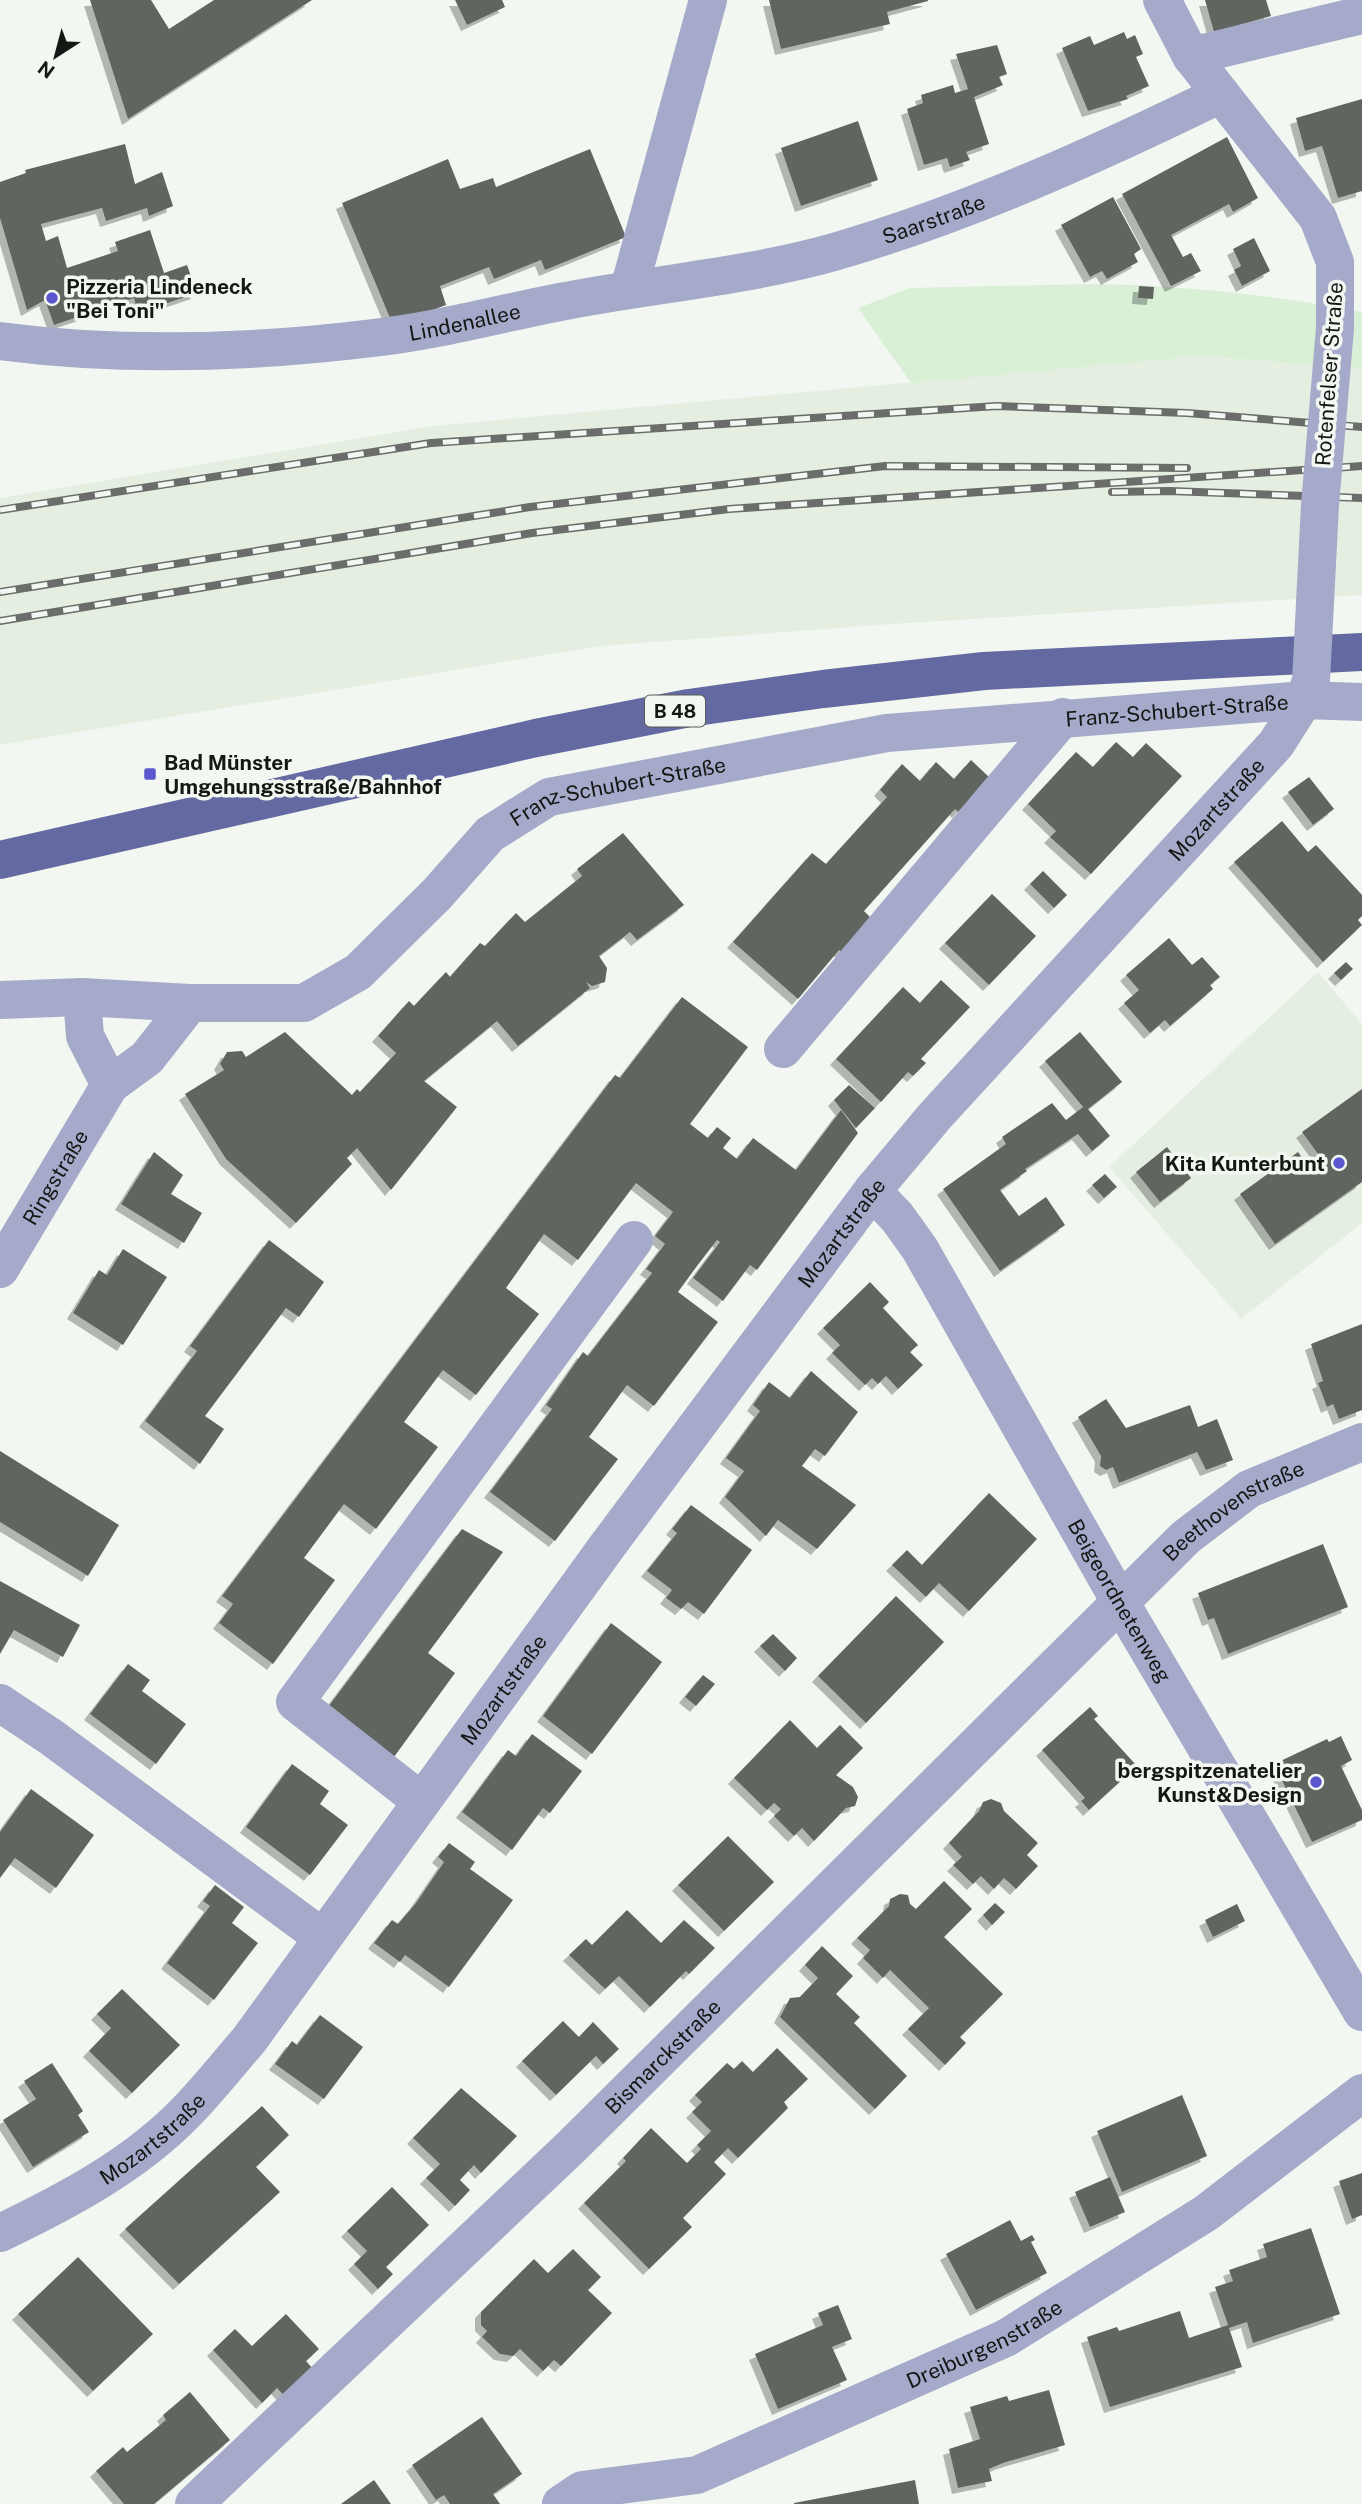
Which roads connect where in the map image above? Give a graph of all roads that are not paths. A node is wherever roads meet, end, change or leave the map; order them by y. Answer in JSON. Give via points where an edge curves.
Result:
{"nodes":[{"id":1,"x":708,"y":0,"type":"edge"},
{"id":2,"x":1162,"y":0,"type":"edge"},
{"id":3,"x":1362,"y":15,"type":"edge"},
{"id":4,"x":1191,"y":56,"type":"junction"},
{"id":5,"x":1221,"y":94,"type":"junction"},
{"id":6,"x":1349,"y":265,"type":"edge"},
{"id":7,"x":629,"y":289,"type":"junction"},
{"id":8,"x":0,"y":341,"type":"edge"},
{"id":9,"x":1362,"y":652,"type":"edge"},
{"id":10,"x":1307,"y":691,"type":"junction"},
{"id":11,"x":1362,"y":702,"type":"edge"},
{"id":12,"x":1063,"y":718,"type":"junction"},
{"id":13,"x":0,"y":860,"type":"edge"},
{"id":14,"x":82,"y":997,"type":"junction"},
{"id":15,"x":0,"y":1000,"type":"edge"},
{"id":16,"x":190,"y":1003,"type":"junction"},
{"id":17,"x":783,"y":1049,"type":"dead end"},
{"id":18,"x":110,"y":1085,"type":"junction"},
{"id":19,"x":872,"y":1191,"type":"junction"},
{"id":20,"x":634,"y":1240,"type":"dead end"},
{"id":21,"x":0,"y":1269,"type":"edge"},
{"id":22,"x":1362,"y":1442,"type":"edge"},
{"id":23,"x":1119,"y":1600,"type":"junction"},
{"id":24,"x":0,"y":1703,"type":"edge"},
{"id":25,"x":421,"y":1801,"type":"junction"},
{"id":26,"x":322,"y":1937,"type":"junction"},
{"id":27,"x":1362,"y":2012,"type":"edge"},
{"id":28,"x":1362,"y":2093,"type":"edge"},
{"id":29,"x":0,"y":2233,"type":"edge"},
{"id":30,"x":194,"y":2504,"type":"edge"},
{"id":31,"x":561,"y":2504,"type":"edge"}],
"edges":[{"from":1,"to":7,"type":"street"},
{"from":2,"to":4,"type":"street","name":"Rotenfelser Straße"},
{"from":3,"to":4,"type":"street"},
{"from":4,"to":5,"type":"street","name":"Rotenfelser Straße"},
{"from":5,"to":6,"type":"street","name":"Rotenfelser Straße"},
{"from":5,"to":7,"type":"street","name":"Saarstraße","via":[[1107,149],[985,199],[834,251],[749,272]]},
{"from":6,"to":10,"type":"street","name":"Rotenfelser Straße","bridge":true,"via":[[1335,328]]},
{"from":7,"to":8,"type":"street","name":"Lindenallee","via":[[375,338],[139,350],[50,348]]},
{"from":9,"to":13,"type":"main road","number":"B 48","via":[[984,671],[703,706],[536,738]]},
{"from":10,"to":11,"type":"street"},
{"from":10,"to":12,"type":"street","name":"Franz-Schubert-Straße"},
{"from":10,"to":19,"type":"street","name":"Mozartstraße","via":[[1276,744],[935,1116]]},
{"from":12,"to":16,"type":"street","name":"Franz-Schubert-Straße","via":[[887,733],[549,797],[490,834],[438,894],[347,979],[304,1003]]},
{"from":12,"to":17,"type":"street"},
{"from":14,"to":15,"type":"street","name":"Franz-Schubert-Straße"},
{"from":14,"to":16,"type":"street","name":"Franz-Schubert-Straße"},
{"from":14,"to":18,"type":"street","via":[[85,1036]]},
{"from":16,"to":18,"type":"street","name":"Ringstraße","via":[[147,1058]]},
{"from":18,"to":21,"type":"street","name":"Ringstraße"},
{"from":19,"to":23,"type":"street","name":"Beigeordnetenweg","via":[[920,1249]]},
{"from":19,"to":25,"type":"street","name":"Mozartstraße"},
{"from":20,"to":25,"type":"street","via":[[295,1702]]},
{"from":22,"to":23,"type":"street","name":"Beethovenstraße","via":[[1249,1489],[1186,1537]]},
{"from":23,"to":27,"type":"street","name":"Beigeordnetenweg"},
{"from":23,"to":30,"type":"street","name":"Bismarckstraße","via":[[570,2147]]},
{"from":24,"to":26,"type":"street"},
{"from":25,"to":26,"type":"street","name":"Mozartstraße"},
{"from":26,"to":29,"type":"street","name":"Mozartstraße","via":[[249,2040],[188,2111],[128,2161],[74,2196]]},
{"from":28,"to":31,"type":"street","name":"Dreiburgenstraße","via":[[1206,2213],[1006,2338],[697,2475],[582,2490]]}]}
